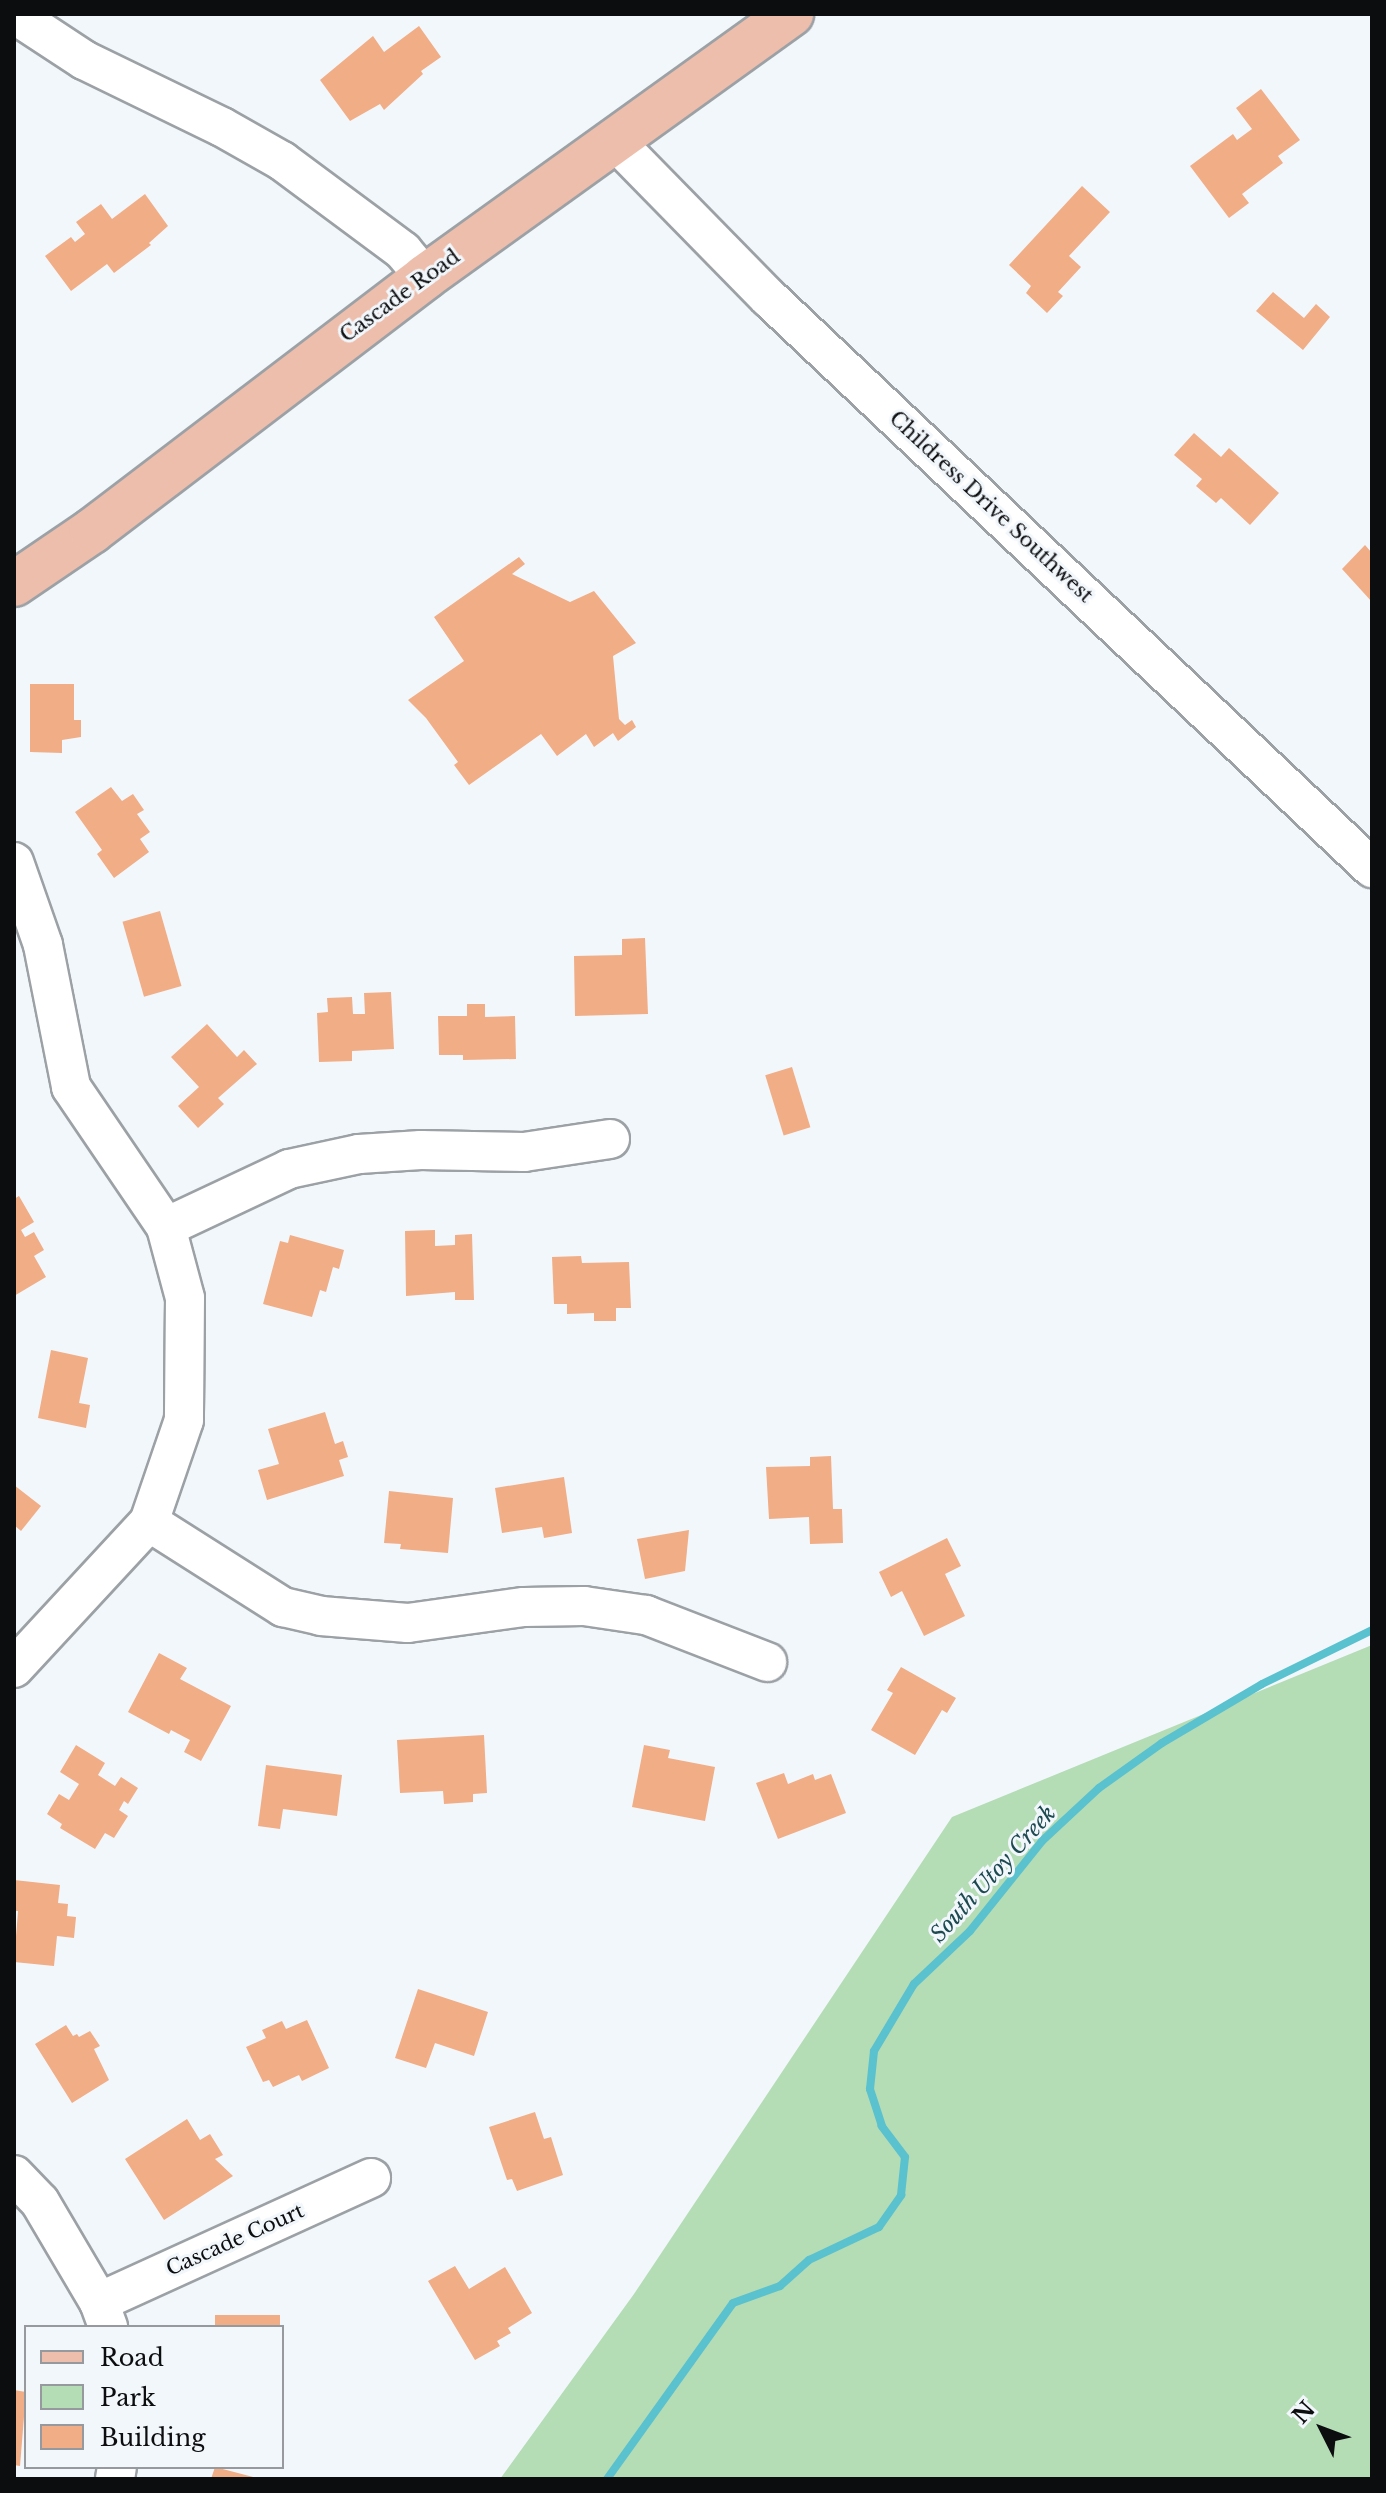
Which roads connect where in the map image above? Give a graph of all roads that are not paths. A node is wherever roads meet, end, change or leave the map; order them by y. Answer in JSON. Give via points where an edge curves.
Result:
{"nodes":[{"id":1,"x":14,"y":14,"type":"edge"},
{"id":2,"x":791,"y":14,"type":"edge"},
{"id":3,"x":615,"y":141,"type":"junction"},
{"id":4,"x":425,"y":277,"type":"junction"},
{"id":5,"x":14,"y":584,"type":"edge"},
{"id":6,"x":14,"y":862,"type":"edge"},
{"id":7,"x":1372,"y":868,"type":"edge"},
{"id":8,"x":610,"y":1139,"type":"dead end"},
{"id":9,"x":166,"y":1227,"type":"junction"},
{"id":10,"x":149,"y":1522,"type":"junction"},
{"id":11,"x":767,"y":1662,"type":"dead end"},
{"id":12,"x":14,"y":1668,"type":"edge"},
{"id":13,"x":14,"y":2175,"type":"edge"},
{"id":14,"x":371,"y":2178,"type":"dead end"},
{"id":15,"x":103,"y":2314,"type":"edge"}],
"edges":[{"from":1,"to":4,"type":"street","via":[[84,60],[282,161],[403,251]]},
{"from":2,"to":3,"type":"main road","name":"Cascade Road"},
{"from":3,"to":4,"type":"main road","name":"Cascade Road"},
{"from":3,"to":7,"type":"street","name":"Childress Drive Southwest","via":[[769,298]]},
{"from":4,"to":5,"type":"main road","name":"Cascade Road","via":[[92,531]]},
{"from":6,"to":9,"type":"street","via":[[43,945],[71,1087]]},
{"from":8,"to":9,"type":"street","via":[[524,1152],[359,1154],[289,1169]]},
{"from":9,"to":10,"type":"street","via":[[185,1298],[184,1420]]},
{"from":10,"to":11,"type":"street","via":[[283,1607],[321,1616],[408,1623],[524,1607],[584,1606],[646,1615]]},
{"from":10,"to":12,"type":"street"},
{"from":13,"to":15,"type":"street","via":[[40,2202]]},
{"from":14,"to":15,"type":"street","name":"Cascade Court"}]}
